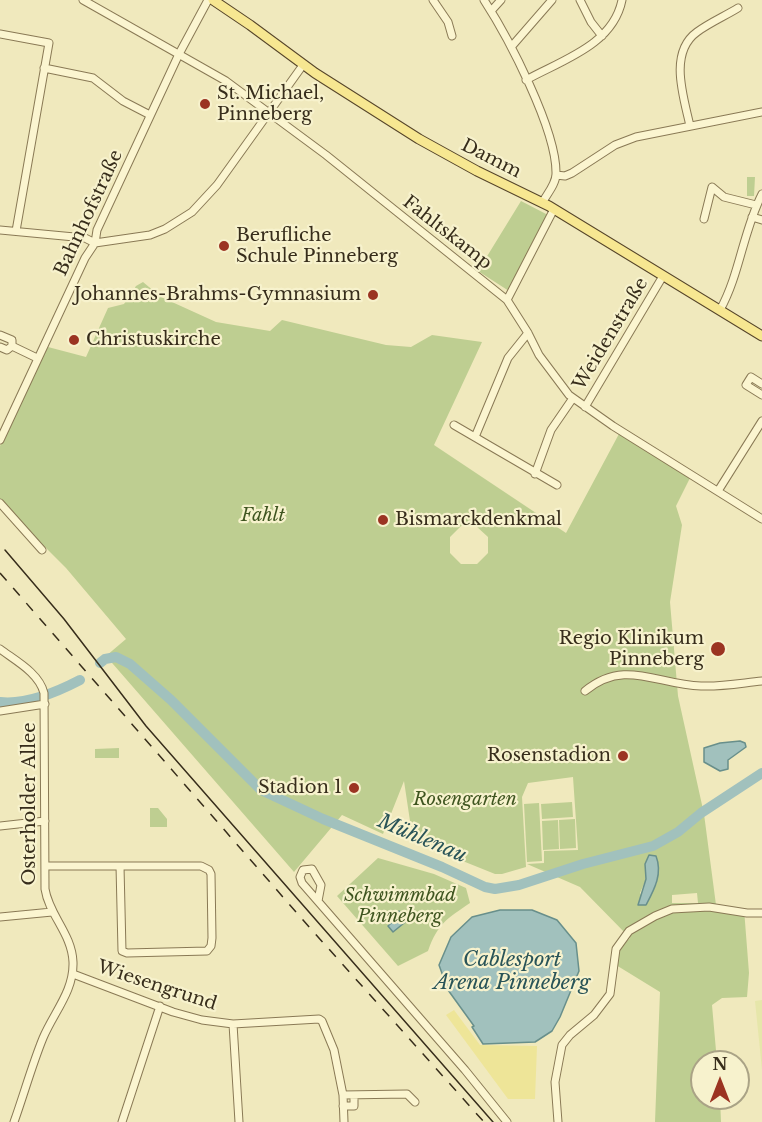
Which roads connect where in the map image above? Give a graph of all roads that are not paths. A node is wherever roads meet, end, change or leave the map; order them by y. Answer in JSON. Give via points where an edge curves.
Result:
{"nodes":[{"id":1,"x":83,"y":0,"type":"edge"},
{"id":2,"x":207,"y":0,"type":"edge"},
{"id":3,"x":213,"y":0,"type":"edge"},
{"id":4,"x":433,"y":0,"type":"edge"},
{"id":5,"x":484,"y":0,"type":"edge"},
{"id":6,"x":501,"y":0,"type":"edge"},
{"id":7,"x":552,"y":0,"type":"edge"},
{"id":8,"x":580,"y":0,"type":"edge"},
{"id":9,"x":622,"y":0,"type":"edge"},
{"id":10,"x":738,"y":9,"type":"dead end"},
{"id":11,"x":491,"y":11,"type":"junction"},
{"id":12,"x":0,"y":34,"type":"edge"},
{"id":13,"x":452,"y":36,"type":"dead end"},
{"id":14,"x":602,"y":36,"type":"junction"},
{"id":15,"x":512,"y":46,"type":"junction"},
{"id":16,"x":176,"y":52,"type":"junction"},
{"id":17,"x":303,"y":64,"type":"junction"},
{"id":18,"x":44,"y":68,"type":"junction"},
{"id":19,"x":526,"y":80,"type":"junction"},
{"id":20,"x":268,"y":112,"type":"junction"},
{"id":21,"x":762,"y":112,"type":"edge"},
{"id":22,"x":150,"y":115,"type":"junction"},
{"id":23,"x":690,"y":126,"type":"junction"},
{"id":24,"x":556,"y":175,"type":"junction"},
{"id":25,"x":762,"y":194,"type":"edge"},
{"id":26,"x":542,"y":202,"type":"junction"},
{"id":27,"x":756,"y":205,"type":"junction"},
{"id":28,"x":554,"y":209,"type":"junction"},
{"id":29,"x":753,"y":217,"type":"junction"},
{"id":30,"x":704,"y":219,"type":"dead end"},
{"id":31,"x":762,"y":220,"type":"edge"},
{"id":32,"x":0,"y":230,"type":"edge"},
{"id":33,"x":16,"y":231,"type":"junction"},
{"id":34,"x":95,"y":243,"type":"junction"},
{"id":35,"x":663,"y":276,"type":"junction"},
{"id":36,"x":507,"y":300,"type":"junction"},
{"id":37,"x":720,"y":310,"type":"junction"},
{"id":38,"x":528,"y":333,"type":"junction"},
{"id":39,"x":0,"y":335,"type":"edge"},
{"id":40,"x":762,"y":336,"type":"edge"},
{"id":41,"x":12,"y":346,"type":"junction"},
{"id":42,"x":0,"y":347,"type":"edge"},
{"id":43,"x":37,"y":358,"type":"junction"},
{"id":44,"x":762,"y":384,"type":"edge"},
{"id":45,"x":762,"y":395,"type":"edge"},
{"id":46,"x":573,"y":398,"type":"junction"},
{"id":47,"x":585,"y":407,"type":"junction"},
{"id":48,"x":762,"y":421,"type":"edge"},
{"id":49,"x":454,"y":424,"type":"dead end"},
{"id":50,"x":475,"y":437,"type":"junction"},
{"id":51,"x":0,"y":440,"type":"edge"},
{"id":52,"x":536,"y":474,"type":"junction"},
{"id":53,"x":557,"y":485,"type":"dead end"},
{"id":54,"x":718,"y":491,"type":"junction"},
{"id":55,"x":0,"y":503,"type":"edge"},
{"id":56,"x":762,"y":519,"type":"edge"},
{"id":57,"x":42,"y":550,"type":"dead end"},
{"id":58,"x":0,"y":649,"type":"edge"},
{"id":59,"x":762,"y":681,"type":"edge"},
{"id":60,"x":585,"y":692,"type":"dead end"},
{"id":61,"x":45,"y":702,"type":"junction"},
{"id":62,"x":0,"y":711,"type":"edge"},
{"id":63,"x":45,"y":821,"type":"junction"},
{"id":64,"x":0,"y":826,"type":"edge"},
{"id":65,"x":45,"y":867,"type":"junction"},
{"id":66,"x":120,"y":867,"type":"junction"},
{"id":67,"x":318,"y":901,"type":"dead end"},
{"id":68,"x":52,"y":912,"type":"junction"},
{"id":69,"x":762,"y":913,"type":"edge"},
{"id":70,"x":0,"y":917,"type":"edge"},
{"id":71,"x":73,"y":974,"type":"junction"},
{"id":72,"x":160,"y":1006,"type":"junction"},
{"id":73,"x":233,"y":1024,"type":"junction"},
{"id":74,"x":343,"y":1095,"type":"junction"},
{"id":75,"x":354,"y":1095,"type":"junction"},
{"id":76,"x":415,"y":1102,"type":"dead end"},
{"id":77,"x":343,"y":1106,"type":"junction"},
{"id":78,"x":15,"y":1122,"type":"edge"},
{"id":79,"x":122,"y":1122,"type":"edge"},
{"id":80,"x":239,"y":1122,"type":"edge"},
{"id":81,"x":344,"y":1122,"type":"edge"},
{"id":82,"x":507,"y":1122,"type":"edge"},
{"id":83,"x":558,"y":1122,"type":"edge"}],
"edges":[{"from":1,"to":16,"type":"street","name":"Fahltskamp"},
{"from":2,"to":16,"type":"street","name":"Bahnhofstraße"},
{"from":3,"to":17,"type":"main road","name":"Damm"},
{"from":4,"to":13,"type":"street"},
{"from":5,"to":11,"type":"street"},
{"from":6,"to":11,"type":"street"},
{"from":7,"to":15,"type":"street"},
{"from":8,"to":14,"type":"street"},
{"from":9,"to":14,"type":"street","via":[[616,17]]},
{"from":10,"to":23,"type":"street","via":[[695,33],[687,45],[680,72]]},
{"from":11,"to":15,"type":"street"},
{"from":12,"to":18,"type":"street","via":[[49,43]]},
{"from":14,"to":19,"type":"street"},
{"from":15,"to":19,"type":"street"},
{"from":16,"to":20,"type":"street","name":"Fahltskamp","via":[[226,81]]},
{"from":16,"to":22,"type":"street","name":"Bahnhofstraße"},
{"from":17,"to":20,"type":"street"},
{"from":17,"to":26,"type":"main road","name":"Damm","via":[[419,139]]},
{"from":18,"to":22,"type":"street","via":[[93,78]]},
{"from":18,"to":33,"type":"street"},
{"from":19,"to":24,"type":"street","via":[[543,119]]},
{"from":20,"to":34,"type":"street","via":[[217,185],[192,212],[150,235]]},
{"from":20,"to":36,"type":"street","name":"Fahltskamp"},
{"from":21,"to":23,"type":"street"},
{"from":22,"to":34,"type":"street","name":"Bahnhofstraße"},
{"from":23,"to":24,"type":"street","via":[[625,140],[572,173]]},
{"from":24,"to":26,"type":"street"},
{"from":25,"to":27,"type":"street"},
{"from":26,"to":28,"type":"main road","name":"Damm"},
{"from":27,"to":29,"type":"street"},
{"from":27,"to":30,"type":"street","via":[[724,197],[712,187]]},
{"from":28,"to":35,"type":"main road","name":"Damm"},
{"from":28,"to":36,"type":"street"},
{"from":29,"to":31,"type":"street"},
{"from":29,"to":37,"type":"street","via":[[736,275]]},
{"from":32,"to":33,"type":"street"},
{"from":33,"to":34,"type":"street","via":[[85,238]]},
{"from":34,"to":43,"type":"street","name":"Bahnhofstraße"},
{"from":35,"to":37,"type":"main road","name":"Damm"},
{"from":35,"to":47,"type":"street","name":"Weidenstraße"},
{"from":36,"to":38,"type":"street","name":"Fahltskamp"},
{"from":37,"to":40,"type":"main road","name":"Damm"},
{"from":38,"to":46,"type":"street","name":"Fahltskamp","via":[[539,355]]},
{"from":38,"to":50,"type":"street","via":[[508,358]]},
{"from":39,"to":41,"type":"street","via":[[12,340]]},
{"from":41,"to":42,"type":"street","via":[[7,350]]},
{"from":41,"to":43,"type":"street"},
{"from":43,"to":51,"type":"street","name":"Bahnhofstraße"},
{"from":44,"to":45,"type":"street","via":[[751,377],[746,385]]},
{"from":46,"to":47,"type":"street","name":"Fahltskamp"},
{"from":46,"to":52,"type":"street","via":[[551,430]]},
{"from":47,"to":54,"type":"street","name":"Fahltskamp"},
{"from":48,"to":54,"type":"street"},
{"from":49,"to":50,"type":"street"},
{"from":50,"to":52,"type":"street"},
{"from":52,"to":53,"type":"street"},
{"from":54,"to":56,"type":"street","name":"Fahltskamp"},
{"from":55,"to":57,"type":"street"},
{"from":58,"to":61,"type":"street","name":"Osterholder Allee","via":[[42,684]]},
{"from":59,"to":60,"type":"street","via":[[700,687],[646,677],[611,676]]},
{"from":61,"to":62,"type":"street"},
{"from":61,"to":63,"type":"street","name":"Osterholder Allee"},
{"from":63,"to":64,"type":"street"},
{"from":63,"to":65,"type":"street","name":"Osterholder Allee"},
{"from":65,"to":66,"type":"street"},
{"from":65,"to":68,"type":"street","name":"Osterholder Allee","via":[[47,902]]},
{"from":66,"to":66,"type":"street","via":[[122,951],[207,951],[212,938],[209,870],[201,866]]},
{"from":67,"to":82,"type":"street"},
{"from":68,"to":70,"type":"street"},
{"from":68,"to":71,"type":"street","name":"Osterholder Allee","via":[[71,949]]},
{"from":69,"to":83,"type":"street","via":[[709,907],[672,909],[629,932],[616,949],[610,994],[562,1045],[555,1082]]},
{"from":71,"to":72,"type":"street","name":"Wiesengrund"},
{"from":71,"to":78,"type":"street","name":"Osterholder Allee","via":[[42,1041]]},
{"from":72,"to":73,"type":"street","name":"Wiesengrund","via":[[202,1020]]},
{"from":72,"to":79,"type":"street"},
{"from":73,"to":74,"type":"street","name":"Wiesengrund","via":[[319,1019],[334,1050]]},
{"from":73,"to":80,"type":"street"},
{"from":74,"to":75,"type":"street"},
{"from":74,"to":77,"type":"street"},
{"from":75,"to":76,"type":"street","via":[[407,1094]]},
{"from":75,"to":77,"type":"street","via":[[354,1106]]},
{"from":77,"to":81,"type":"street"}]}
